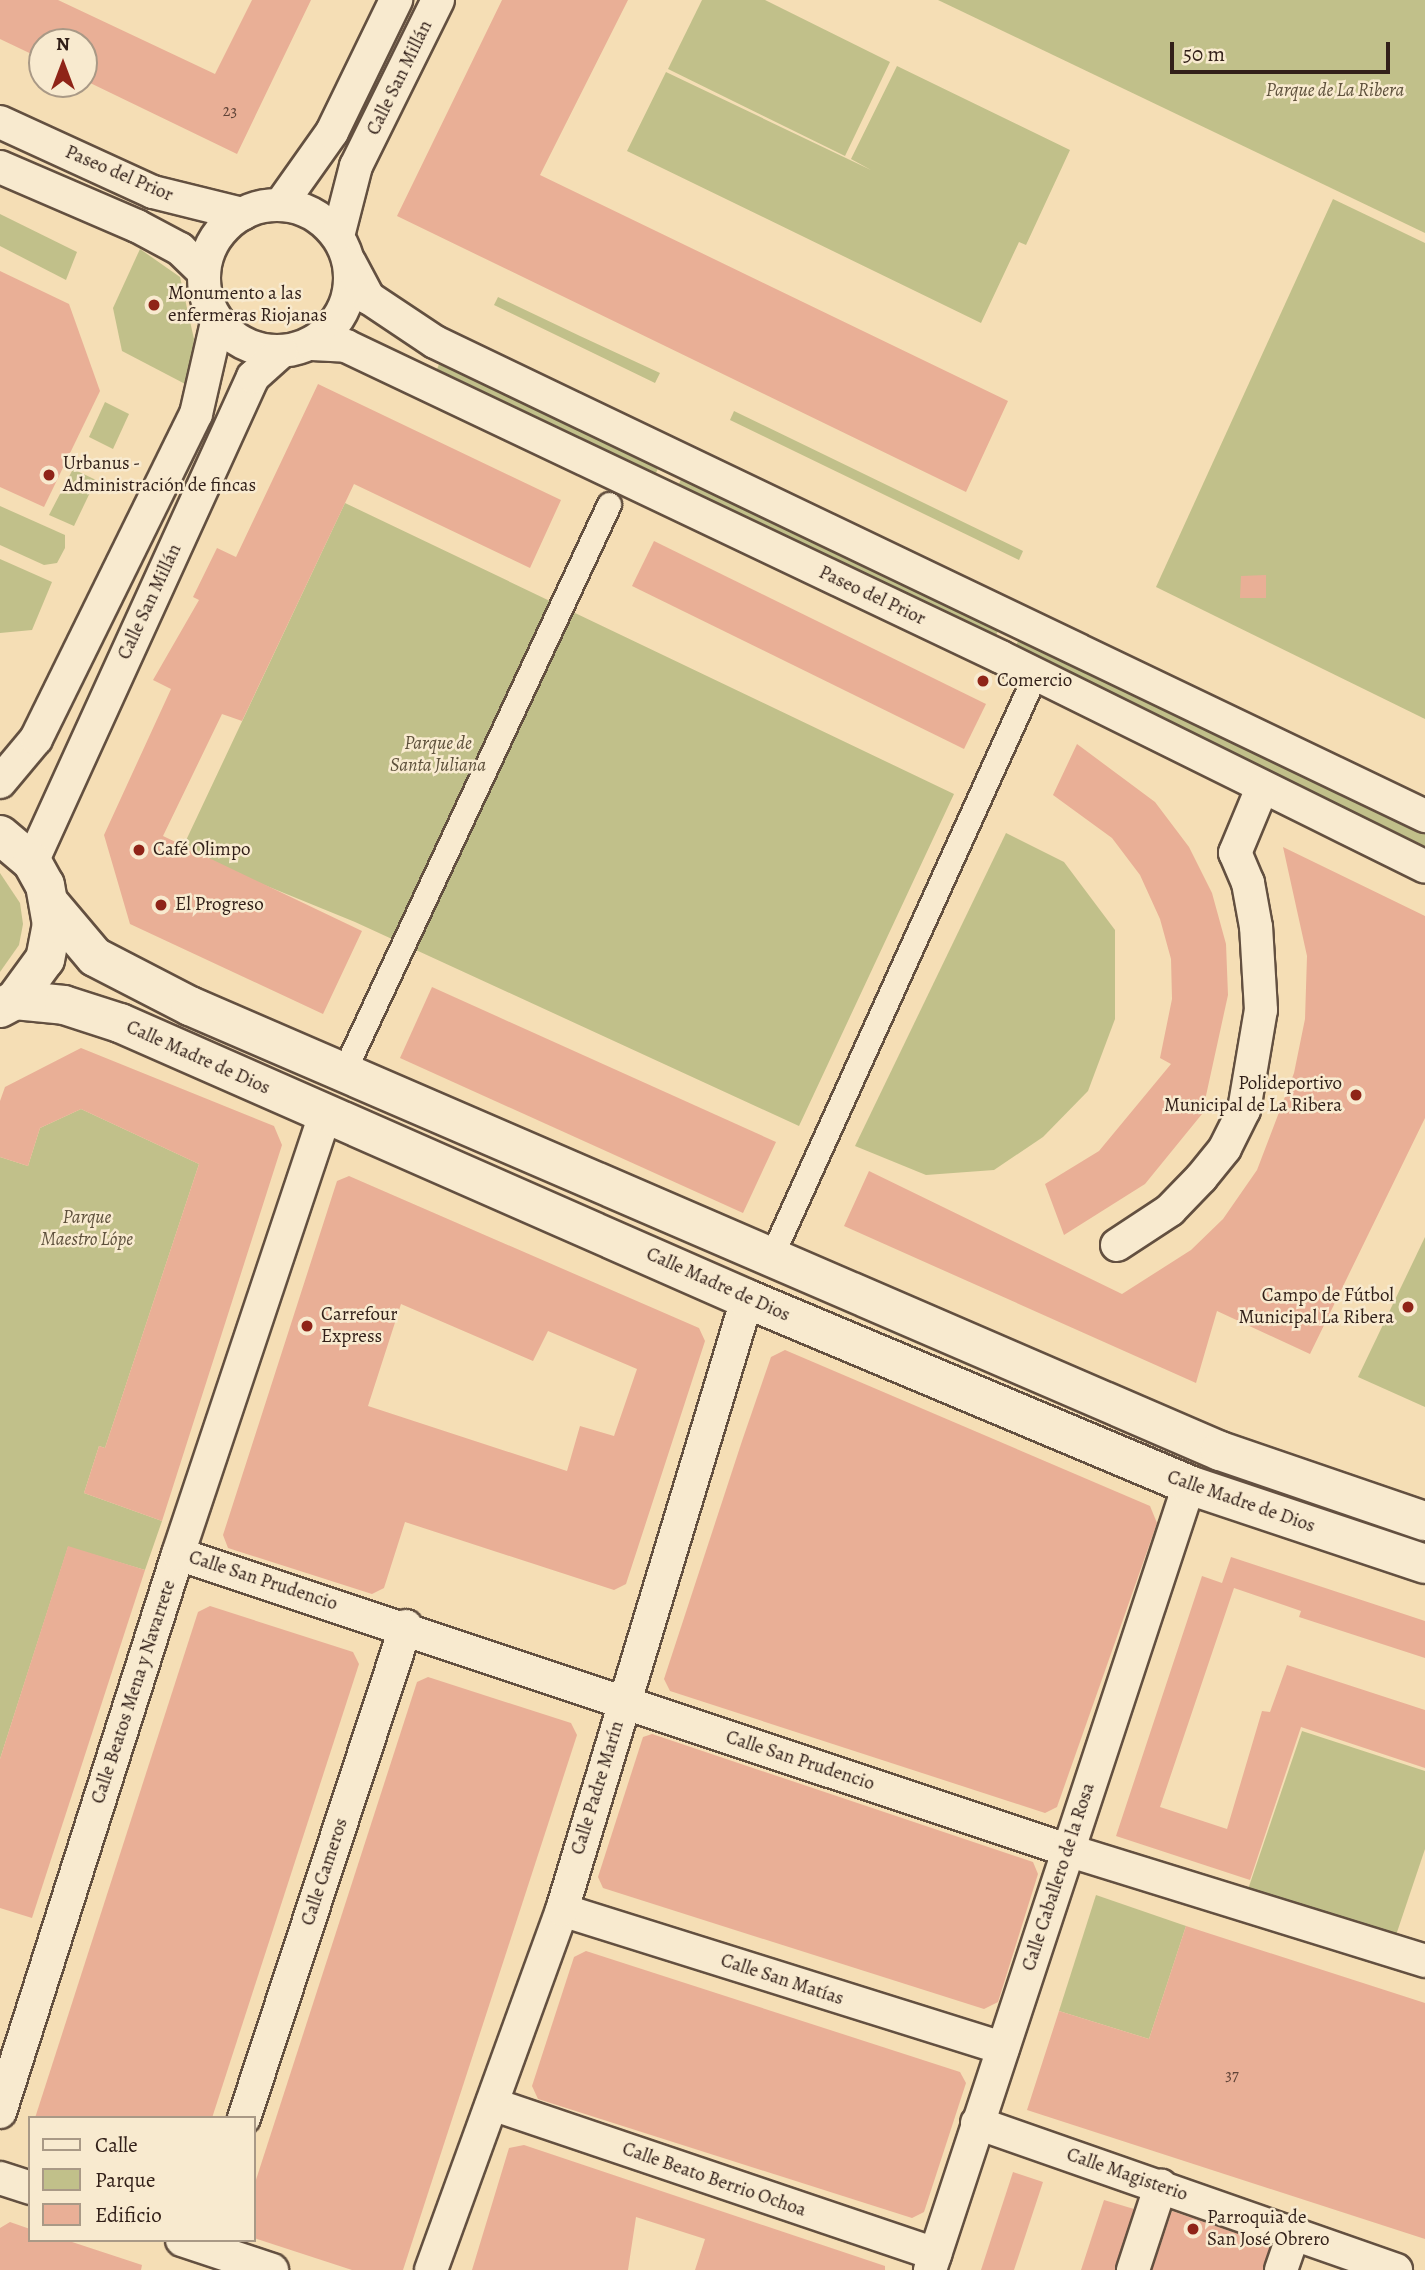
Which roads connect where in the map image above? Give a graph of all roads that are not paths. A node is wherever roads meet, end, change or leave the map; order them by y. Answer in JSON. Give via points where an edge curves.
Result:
{"nodes":[{"id":1,"x":396,"y":0,"type":"edge"},
{"id":2,"x":438,"y":0,"type":"edge"},
{"id":3,"x":0,"y":122,"type":"edge"},
{"id":4,"x":0,"y":167,"type":"edge"},
{"id":5,"x":281,"y":204,"type":"junction"},
{"id":6,"x":242,"y":214,"type":"junction"},
{"id":7,"x":344,"y":249,"type":"junction"},
{"id":8,"x":204,"y":272,"type":"junction"},
{"id":9,"x":217,"y":322,"type":"junction"},
{"id":10,"x":312,"y":344,"type":"junction"},
{"id":11,"x":281,"y":352,"type":"junction"},
{"id":12,"x":608,"y":504,"type":"dead end"},
{"id":13,"x":1035,"y":675,"type":"junction"},
{"id":14,"x":0,"y":782,"type":"edge"},
{"id":15,"x":1262,"y":788,"type":"junction"},
{"id":16,"x":1425,"y":816,"type":"edge"},
{"id":17,"x":0,"y":835,"type":"edge"},
{"id":18,"x":32,"y":862,"type":"junction"},
{"id":19,"x":1425,"y":867,"type":"edge"},
{"id":20,"x":51,"y":905,"type":"junction"},
{"id":21,"x":7,"y":1004,"type":"edge"},
{"id":22,"x":343,"y":1073,"type":"junction"},
{"id":23,"x":325,"y":1114,"type":"junction"},
{"id":24,"x":1117,"y":1245,"type":"dead end"},
{"id":25,"x":771,"y":1256,"type":"junction"},
{"id":26,"x":747,"y":1300,"type":"junction"},
{"id":27,"x":1189,"y":1485,"type":"junction"},
{"id":28,"x":1425,"y":1521,"type":"edge"},
{"id":29,"x":178,"y":1554,"type":"junction"},
{"id":30,"x":1425,"y":1564,"type":"edge"},
{"id":31,"x":406,"y":1626,"type":"junction"},
{"id":32,"x":624,"y":1702,"type":"junction"},
{"id":33,"x":1068,"y":1850,"type":"junction"},
{"id":34,"x":562,"y":1910,"type":"junction"},
{"id":35,"x":1425,"y":1961,"type":"edge"},
{"id":36,"x":1003,"y":2048,"type":"junction"},
{"id":37,"x":492,"y":2104,"type":"junction"},
{"id":38,"x":0,"y":2112,"type":"edge"},
{"id":39,"x":245,"y":2116,"type":"edge"},
{"id":40,"x":977,"y":2123,"type":"junction"},
{"id":41,"x":0,"y":2178,"type":"edge"},
{"id":42,"x":1161,"y":2185,"type":"junction"},
{"id":43,"x":28,"y":2187,"type":"edge"},
{"id":44,"x":1293,"y":2235,"type":"junction"},
{"id":45,"x":196,"y":2242,"type":"edge"},
{"id":46,"x":933,"y":2262,"type":"edge"},
{"id":47,"x":272,"y":2270,"type":"edge"},
{"id":48,"x":431,"y":2270,"type":"edge"},
{"id":49,"x":1133,"y":2270,"type":"edge"},
{"id":50,"x":1282,"y":2270,"type":"edge"},
{"id":51,"x":1396,"y":2270,"type":"edge"}],
"edges":[{"from":1,"to":5,"type":"street","name":"Calle San Millán","via":[[331,132]]},
{"from":2,"to":7,"type":"street","name":"Calle San Millán","via":[[356,166]]},
{"from":3,"to":6,"type":"street","name":"Paseo del Prior","via":[[153,192]]},
{"from":4,"to":8,"type":"street","via":[[137,226],[180,249]]},
{"from":5,"to":6,"type":"street"},
{"from":5,"to":7,"type":"street","via":[[323,220]]},
{"from":6,"to":8,"type":"street","via":[[223,228],[210,248]]},
{"from":7,"to":10,"type":"street","via":[[351,286],[345,310]]},
{"from":7,"to":16,"type":"street","via":[[369,298],[435,342]]},
{"from":8,"to":9,"type":"street","via":[[204,289]]},
{"from":9,"to":11,"type":"street","via":[[235,339],[257,349]]},
{"from":9,"to":14,"type":"street","via":[[196,414],[36,739]]},
{"from":10,"to":11,"type":"street"},
{"from":10,"to":13,"type":"street","name":"Paseo del Prior","via":[[346,346]]},
{"from":11,"to":18,"type":"street","name":"Calle San Millán","via":[[253,377]]},
{"from":12,"to":22,"type":"street"},
{"from":13,"to":15,"type":"street","name":"Paseo del Prior"},
{"from":13,"to":25,"type":"street"},
{"from":15,"to":19,"type":"street","name":"Paseo del Prior"},
{"from":15,"to":24,"type":"street","via":[[1235,853],[1248,883],[1256,927],[1261,1010],[1244,1110],[1225,1148],[1171,1210]]},
{"from":17,"to":18,"type":"main road"},
{"from":18,"to":20,"type":"main road"},
{"from":20,"to":21,"type":"main road","via":[[45,958]]},
{"from":20,"to":22,"type":"main road","via":[[95,957],[191,1006]]},
{"from":21,"to":23,"type":"main road","name":"Calle Madre de Dios","via":[[64,1005],[120,1023]]},
{"from":22,"to":25,"type":"main road"},
{"from":23,"to":26,"type":"main road","name":"Calle Madre de Dios"},
{"from":23,"to":29,"type":"street","name":"Calle Beatos Mena y Navarrete"},
{"from":25,"to":28,"type":"main road","via":[[1220,1451]]},
{"from":26,"to":27,"type":"main road","name":"Calle Madre de Dios"},
{"from":26,"to":32,"type":"street","name":"Calle Padre Marín"},
{"from":27,"to":30,"type":"main road","name":"Calle Madre de Dios"},
{"from":27,"to":33,"type":"street","name":"Calle Caballero de la Rosa"},
{"from":29,"to":31,"type":"street","name":"Calle San Prudencio"},
{"from":29,"to":38,"type":"street","name":"Calle Beatos Mena y Navarrete"},
{"from":31,"to":32,"type":"street","name":"Calle San Prudencio"},
{"from":31,"to":39,"type":"street","name":"Calle Cameros"},
{"from":32,"to":33,"type":"street","name":"Calle San Prudencio"},
{"from":32,"to":34,"type":"street","name":"Calle Padre Marín"},
{"from":33,"to":35,"type":"street","name":"Calle San Prudencio"},
{"from":33,"to":36,"type":"street","name":"Calle Caballero de la Rosa"},
{"from":34,"to":36,"type":"street","name":"Calle San Matías"},
{"from":34,"to":37,"type":"street","name":"Calle Padre Marín"},
{"from":36,"to":40,"type":"street","name":"Calle Caballero de la Rosa"},
{"from":37,"to":46,"type":"street","name":"Calle Beato Berrio Ochoa"},
{"from":37,"to":48,"type":"street","name":"Calle Padre Marín"},
{"from":40,"to":42,"type":"street","name":"Calle Magisterio"},
{"from":40,"to":46,"type":"street","name":"Calle Caballero de la Rosa"},
{"from":41,"to":43,"type":"street"},
{"from":42,"to":44,"type":"street","name":"Calle Magisterio"},
{"from":42,"to":49,"type":"street"},
{"from":44,"to":50,"type":"street"},
{"from":44,"to":51,"type":"street","name":"Calle Magisterio"},
{"from":45,"to":47,"type":"street"}]}
